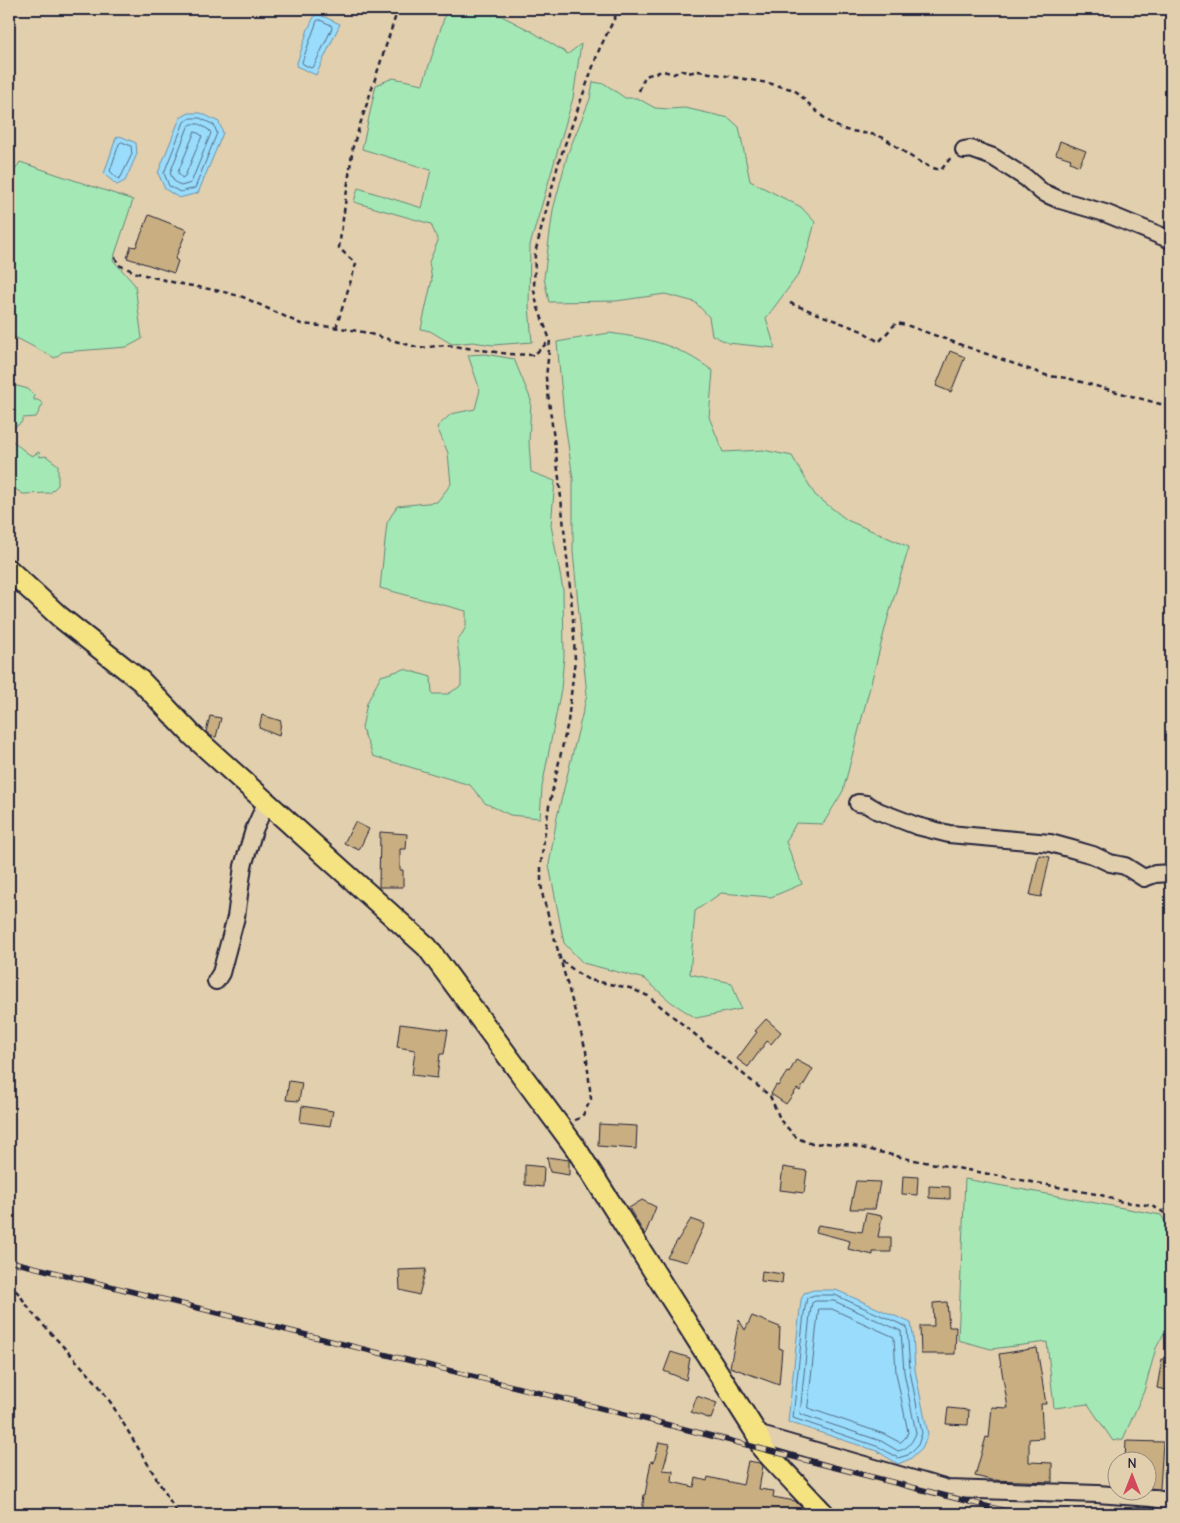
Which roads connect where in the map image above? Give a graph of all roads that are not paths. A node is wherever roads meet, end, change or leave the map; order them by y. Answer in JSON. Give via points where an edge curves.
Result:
{"nodes":[{"id":1,"x":964,"y":150,"type":"road end"},
{"id":2,"x":1171,"y":240,"type":"edge"},
{"id":3,"x":9,"y":570,"type":"edge"},
{"id":4,"x":266,"y":803,"type":"junction"},
{"id":5,"x":858,"y":803,"type":"dead end"},
{"id":6,"x":1171,"y":873,"type":"edge"},
{"id":7,"x":216,"y":981,"type":"dead end"},
{"id":8,"x":757,"y":1434,"type":"junction"},
{"id":9,"x":1171,"y":1502,"type":"edge"},
{"id":10,"x":819,"y":1512,"type":"edge"}],
"edges":[{"from":1,"to":2,"type":"street","via":[[971,149],[993,157],[1042,192],[1060,200]]},
{"from":3,"to":4,"type":"main road","via":[[60,617],[141,681],[193,736]]},
{"from":4,"to":7,"type":"street","via":[[249,845],[240,879],[236,917]]},
{"from":4,"to":8,"type":"main road","via":[[427,947],[580,1156]]},
{"from":5,"to":6,"type":"street","via":[[917,826],[949,834],[1072,849],[1125,866],[1144,878]]},
{"from":8,"to":9,"type":"street","via":[[948,1489],[1097,1494]]},
{"from":8,"to":10,"type":"main road","via":[[763,1450]]}]}
